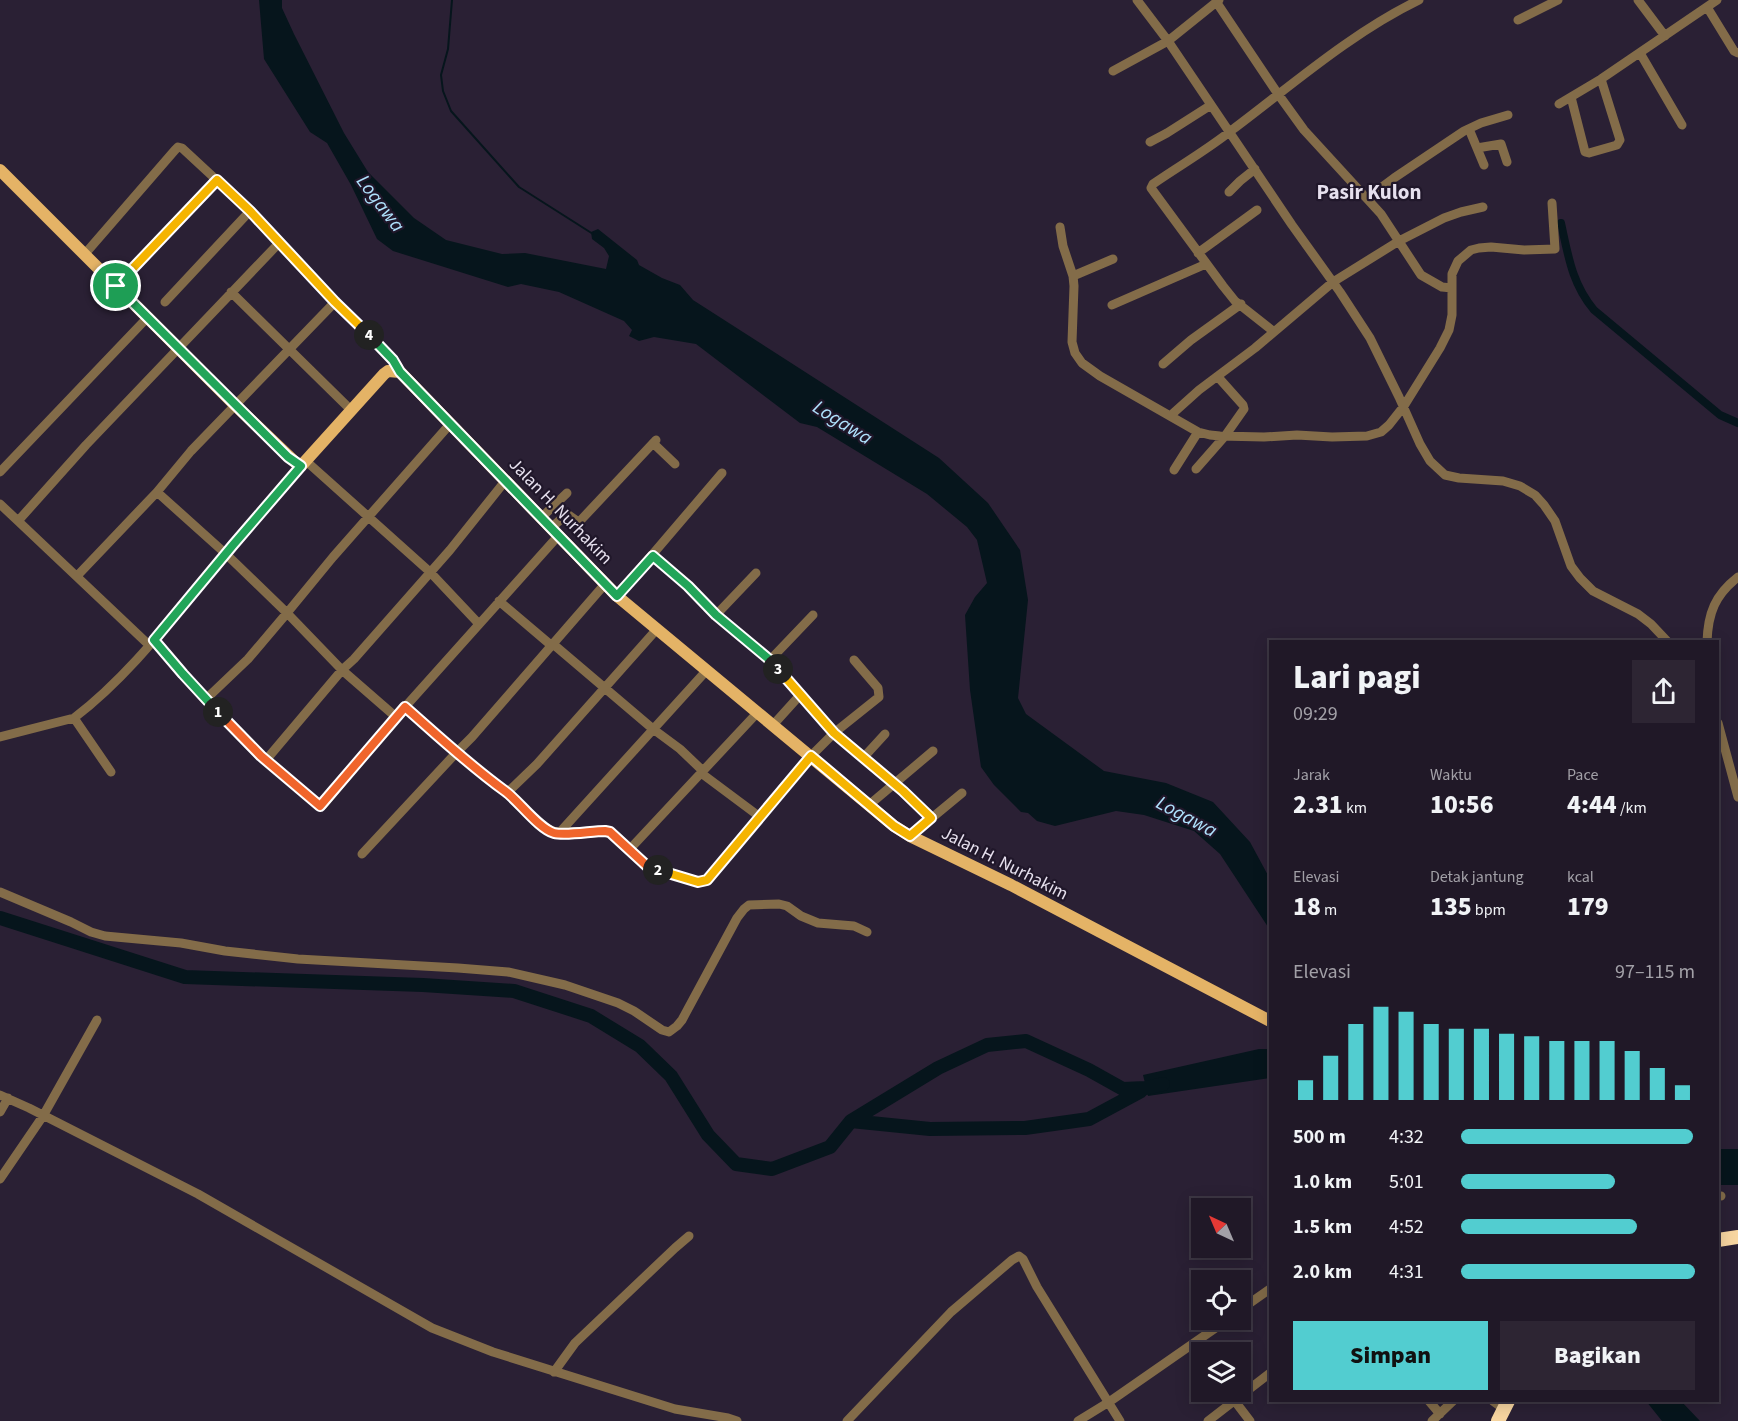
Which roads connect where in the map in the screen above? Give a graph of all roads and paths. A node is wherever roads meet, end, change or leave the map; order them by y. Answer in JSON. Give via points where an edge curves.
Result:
{"nodes":[{"id":1,"x":1137,"y":0,"type":"edge"},
{"id":2,"x":1419,"y":0,"type":"edge"},
{"id":3,"x":1558,"y":0,"type":"edge"},
{"id":4,"x":1638,"y":0,"type":"edge"},
{"id":5,"x":1718,"y":0,"type":"edge"},
{"id":6,"x":1218,"y":1,"type":"edge"},
{"id":7,"x":1707,"y":7,"type":"junction"},
{"id":8,"x":1518,"y":20,"type":"dead end"},
{"id":9,"x":1665,"y":36,"type":"junction"},
{"id":10,"x":1168,"y":41,"type":"junction"},
{"id":11,"x":1640,"y":53,"type":"junction"},
{"id":12,"x":1738,"y":53,"type":"edge"},
{"id":13,"x":1113,"y":71,"type":"dead end"},
{"id":14,"x":1601,"y":79,"type":"junction"},
{"id":15,"x":1278,"y":94,"type":"junction"},
{"id":16,"x":1571,"y":97,"type":"junction"},
{"id":17,"x":1559,"y":104,"type":"dead end"},
{"id":18,"x":1211,"y":105,"type":"junction"},
{"id":19,"x":1508,"y":115,"type":"dead end"},
{"id":20,"x":1682,"y":124,"type":"dead end"},
{"id":21,"x":1469,"y":129,"type":"junction"},
{"id":22,"x":1230,"y":132,"type":"junction"},
{"id":23,"x":1150,"y":142,"type":"dead end"},
{"id":24,"x":1477,"y":148,"type":"junction"},
{"id":25,"x":1507,"y":162,"type":"dead end"},
{"id":26,"x":1484,"y":165,"type":"dead end"},
{"id":27,"x":1255,"y":169,"type":"junction"},
{"id":28,"x":0,"y":170,"type":"edge"},
{"id":29,"x":217,"y":180,"type":"junction"},
{"id":30,"x":1229,"y":192,"type":"dead end"},
{"id":31,"x":1367,"y":198,"type":"junction"},
{"id":32,"x":1552,"y":203,"type":"dead end"},
{"id":33,"x":1483,"y":207,"type":"dead end"},
{"id":34,"x":1257,"y":210,"type":"dead end"},
{"id":35,"x":250,"y":211,"type":"junction"},
{"id":36,"x":1060,"y":227,"type":"dead end"},
{"id":37,"x":1399,"y":241,"type":"junction"},
{"id":38,"x":280,"y":242,"type":"junction"},
{"id":39,"x":1198,"y":253,"type":"junction"},
{"id":40,"x":84,"y":255,"type":"junction"},
{"id":41,"x":1113,"y":259,"type":"dead end"},
{"id":42,"x":1206,"y":264,"type":"junction"},
{"id":43,"x":1076,"y":274,"type":"junction"},
{"id":44,"x":1332,"y":282,"type":"junction"},
{"id":45,"x":116,"y":286,"type":"junction"},
{"id":46,"x":1447,"y":287,"type":"junction"},
{"id":47,"x":231,"y":292,"type":"junction"},
{"id":48,"x":165,"y":302,"type":"dead end"},
{"id":49,"x":335,"y":302,"type":"junction"},
{"id":50,"x":1112,"y":304,"type":"dead end"},
{"id":51,"x":1241,"y":304,"type":"junction"},
{"id":52,"x":147,"y":318,"type":"junction"},
{"id":53,"x":1273,"y":332,"type":"junction"},
{"id":54,"x":178,"y":348,"type":"junction"},
{"id":55,"x":288,"y":349,"type":"junction"},
{"id":56,"x":1164,"y":364,"type":"dead end"},
{"id":57,"x":400,"y":372,"type":"junction"},
{"id":58,"x":1218,"y":377,"type":"junction"},
{"id":59,"x":1402,"y":402,"type":"junction"},
{"id":60,"x":235,"y":405,"type":"junction"},
{"id":61,"x":351,"y":410,"type":"junction"},
{"id":62,"x":1172,"y":414,"type":"junction"},
{"id":63,"x":451,"y":423,"type":"junction"},
{"id":64,"x":1198,"y":432,"type":"junction"},
{"id":65,"x":1227,"y":433,"type":"junction"},
{"id":66,"x":303,"y":464,"type":"junction"},
{"id":67,"x":675,"y":464,"type":"dead end"},
{"id":68,"x":1196,"y":469,"type":"dead end"},
{"id":69,"x":1174,"y":470,"type":"dead end"},
{"id":70,"x":0,"y":472,"type":"edge"},
{"id":71,"x":722,"y":473,"type":"dead end"},
{"id":72,"x":506,"y":480,"type":"junction"},
{"id":73,"x":157,"y":492,"type":"junction"},
{"id":74,"x":567,"y":493,"type":"dead end"},
{"id":75,"x":0,"y":504,"type":"edge"},
{"id":76,"x":369,"y":516,"type":"junction"},
{"id":77,"x":542,"y":517,"type":"junction"},
{"id":78,"x":18,"y":521,"type":"junction"},
{"id":79,"x":555,"y":531,"type":"junction"},
{"id":80,"x":226,"y":554,"type":"junction"},
{"id":81,"x":653,"y":556,"type":"junction"},
{"id":82,"x":430,"y":572,"type":"junction"},
{"id":83,"x":756,"y":573,"type":"dead end"},
{"id":84,"x":77,"y":576,"type":"junction"},
{"id":85,"x":1738,"y":577,"type":"edge"},
{"id":86,"x":605,"y":584,"type":"junction"},
{"id":87,"x":617,"y":596,"type":"junction"},
{"id":88,"x":499,"y":601,"type":"junction"},
{"id":89,"x":288,"y":613,"type":"junction"},
{"id":90,"x":716,"y":615,"type":"junction"},
{"id":91,"x":813,"y":615,"type":"dead end"},
{"id":92,"x":479,"y":624,"type":"junction"},
{"id":93,"x":657,"y":629,"type":"junction"},
{"id":94,"x":1666,"y":640,"type":"edge"},
{"id":95,"x":1707,"y":640,"type":"edge"},
{"id":96,"x":152,"y":643,"type":"junction"},
{"id":97,"x":552,"y":645,"type":"junction"},
{"id":98,"x":770,"y":660,"type":"junction"},
{"id":99,"x":854,"y":660,"type":"dead end"},
{"id":100,"x":342,"y":670,"type":"junction"},
{"id":101,"x":707,"y":670,"type":"junction"},
{"id":102,"x":604,"y":687,"type":"junction"},
{"id":103,"x":801,"y":694,"type":"junction"},
{"id":104,"x":206,"y":699,"type":"junction"},
{"id":105,"x":405,"y":707,"type":"junction"},
{"id":106,"x":758,"y":712,"type":"junction"},
{"id":107,"x":396,"y":717,"type":"junction"},
{"id":108,"x":74,"y":718,"type":"junction"},
{"id":109,"x":773,"y":725,"type":"junction"},
{"id":110,"x":1719,"y":727,"type":"edge"},
{"id":111,"x":653,"y":729,"type":"junction"},
{"id":112,"x":834,"y":733,"type":"junction"},
{"id":113,"x":885,"y":734,"type":"dead end"},
{"id":114,"x":0,"y":737,"type":"edge"},
{"id":115,"x":933,"y":751,"type":"dead end"},
{"id":116,"x":456,"y":753,"type":"junction"},
{"id":117,"x":811,"y":756,"type":"junction"},
{"id":118,"x":863,"y":758,"type":"junction"},
{"id":119,"x":266,"y":760,"type":"junction"},
{"id":120,"x":111,"y":772,"type":"dead end"},
{"id":121,"x":702,"y":772,"type":"junction"},
{"id":122,"x":894,"y":783,"type":"junction"},
{"id":123,"x":505,"y":791,"type":"junction"},
{"id":124,"x":962,"y":793,"type":"dead end"},
{"id":125,"x":1738,"y":796,"type":"edge"},
{"id":126,"x":869,"y":805,"type":"junction"},
{"id":127,"x":760,"y":817,"type":"junction"},
{"id":128,"x":931,"y":818,"type":"junction"},
{"id":129,"x":560,"y":832,"type":"junction"},
{"id":130,"x":910,"y":836,"type":"junction"},
{"id":131,"x":629,"y":850,"type":"junction"},
{"id":132,"x":362,"y":854,"type":"dead end"},
{"id":133,"x":0,"y":892,"type":"edge"},
{"id":134,"x":867,"y":932,"type":"dead end"},
{"id":135,"x":97,"y":1020,"type":"dead end"},
{"id":136,"x":1269,"y":1020,"type":"edge"},
{"id":137,"x":4,"y":1096,"type":"edge"},
{"id":138,"x":0,"y":1112,"type":"edge"},
{"id":139,"x":43,"y":1116,"type":"junction"},
{"id":140,"x":0,"y":1179,"type":"edge"},
{"id":141,"x":689,"y":1236,"type":"dead end"},
{"id":142,"x":1738,"y":1236,"type":"edge"},
{"id":143,"x":1719,"y":1240,"type":"edge"},
{"id":144,"x":1269,"y":1290,"type":"edge"},
{"id":145,"x":1251,"y":1302,"type":"edge"},
{"id":146,"x":1212,"y":1330,"type":"edge"},
{"id":147,"x":554,"y":1371,"type":"junction"},
{"id":148,"x":1269,"y":1374,"type":"edge"},
{"id":149,"x":1251,"y":1387,"type":"edge"},
{"id":150,"x":1108,"y":1402,"type":"junction"},
{"id":151,"x":1232,"y":1402,"type":"edge"},
{"id":152,"x":1236,"y":1402,"type":"edge"},
{"id":153,"x":1430,"y":1402,"type":"edge"},
{"id":154,"x":1452,"y":1402,"type":"edge"},
{"id":155,"x":1440,"y":1414,"type":"junction"},
{"id":156,"x":737,"y":1421,"type":"edge"},
{"id":157,"x":847,"y":1421,"type":"edge"},
{"id":158,"x":1078,"y":1421,"type":"edge"},
{"id":159,"x":1120,"y":1421,"type":"edge"},
{"id":160,"x":1208,"y":1421,"type":"edge"},
{"id":161,"x":1250,"y":1421,"type":"edge"},
{"id":162,"x":1432,"y":1421,"type":"edge"}],
"edges":[{"from":1,"to":10,"type":"street"},
{"from":2,"to":15,"type":"street","via":[[1370,27]]},
{"from":3,"to":8,"type":"street"},
{"from":4,"to":9,"type":"street"},
{"from":5,"to":7,"type":"street"},
{"from":6,"to":10,"type":"street"},
{"from":6,"to":15,"type":"street"},
{"from":7,"to":9,"type":"street"},
{"from":7,"to":12,"type":"street"},
{"from":9,"to":11,"type":"street"},
{"from":10,"to":13,"type":"street"},
{"from":10,"to":18,"type":"street"},
{"from":11,"to":14,"type":"street"},
{"from":11,"to":20,"type":"street"},
{"from":14,"to":16,"type":"street"},
{"from":14,"to":16,"type":"street","via":[[1620,140],[1617,145],[1586,152]]},
{"from":15,"to":22,"type":"street"},
{"from":15,"to":31,"type":"street","via":[[1311,138]]},
{"from":16,"to":17,"type":"street"},
{"from":18,"to":22,"type":"street"},
{"from":18,"to":23,"type":"street"},
{"from":19,"to":21,"type":"street"},
{"from":21,"to":24,"type":"street"},
{"from":21,"to":31,"type":"street"},
{"from":22,"to":27,"type":"street"},
{"from":22,"to":39,"type":"street","via":[[1151,188]]},
{"from":24,"to":25,"type":"street","via":[[1501,144]]},
{"from":24,"to":26,"type":"street"},
{"from":27,"to":30,"type":"street"},
{"from":27,"to":44,"type":"street"},
{"from":28,"to":40,"type":"main road"},
{"from":29,"to":35,"type":"street"},
{"from":29,"to":40,"type":"street","via":[[178,147]]},
{"from":29,"to":45,"type":"street"},
{"from":31,"to":37,"type":"street"},
{"from":32,"to":46,"type":"street","via":[[1555,248],[1471,250],[1458,261]]},
{"from":33,"to":37,"type":"street","via":[[1444,218]]},
{"from":34,"to":39,"type":"street"},
{"from":35,"to":38,"type":"street"},
{"from":35,"to":48,"type":"street"},
{"from":36,"to":43,"type":"street","via":[[1063,246]]},
{"from":37,"to":44,"type":"street"},
{"from":37,"to":46,"type":"street","via":[[1421,275]]},
{"from":38,"to":47,"type":"street"},
{"from":38,"to":49,"type":"street"},
{"from":39,"to":42,"type":"street"},
{"from":40,"to":45,"type":"main road"},
{"from":41,"to":43,"type":"street"},
{"from":42,"to":50,"type":"street"},
{"from":42,"to":51,"type":"street"},
{"from":43,"to":62,"type":"street","via":[[1072,342],[1075,353],[1089,369]]},
{"from":44,"to":53,"type":"street"},
{"from":44,"to":59,"type":"street","via":[[1374,345]]},
{"from":45,"to":52,"type":"main road"},
{"from":46,"to":59,"type":"street","via":[[1452,315],[1449,330]]},
{"from":47,"to":54,"type":"street"},
{"from":47,"to":55,"type":"street"},
{"from":49,"to":55,"type":"street"},
{"from":49,"to":57,"type":"street","via":[[387,353]]},
{"from":51,"to":53,"type":"street"},
{"from":51,"to":56,"type":"street"},
{"from":52,"to":54,"type":"main road"},
{"from":52,"to":70,"type":"street"},
{"from":53,"to":58,"type":"street"},
{"from":54,"to":60,"type":"main road"},
{"from":54,"to":78,"type":"street"},
{"from":55,"to":60,"type":"street"},
{"from":55,"to":61,"type":"street"},
{"from":57,"to":61,"type":"main road","via":[[388,371]]},
{"from":57,"to":63,"type":"main road","name":"Jalan H. Nurhakim"},
{"from":58,"to":62,"type":"street"},
{"from":58,"to":65,"type":"street","via":[[1244,407]]},
{"from":59,"to":65,"type":"street","via":[[1384,430],[1367,435],[1264,437]]},
{"from":59,"to":94,"type":"street","via":[[1424,453],[1437,469],[1459,478],[1503,481],[1535,495],[1555,521],[1571,566],[1580,578],[1593,591],[1638,614]]},
{"from":60,"to":66,"type":"main road","via":[[288,457]]},
{"from":60,"to":73,"type":"street"},
{"from":61,"to":66,"type":"main road"},
{"from":62,"to":64,"type":"street"},
{"from":63,"to":72,"type":"main road","name":"Jalan H. Nurhakim"},
{"from":63,"to":76,"type":"street"},
{"from":64,"to":65,"type":"street"},
{"from":64,"to":69,"type":"street"},
{"from":65,"to":68,"type":"street"},
{"from":66,"to":76,"type":"street"},
{"from":66,"to":80,"type":"street"},
{"from":67,"to":79,"type":"street","via":[[655,442],[580,521],[567,514]]},
{"from":71,"to":81,"type":"street"},
{"from":72,"to":77,"type":"main road","name":"Jalan H. Nurhakim"},
{"from":72,"to":82,"type":"street"},
{"from":73,"to":80,"type":"street"},
{"from":73,"to":84,"type":"street"},
{"from":74,"to":77,"type":"street"},
{"from":75,"to":78,"type":"street"},
{"from":76,"to":82,"type":"street"},
{"from":76,"to":89,"type":"street"},
{"from":77,"to":79,"type":"main road","name":"Jalan H. Nurhakim"},
{"from":78,"to":84,"type":"street"},
{"from":79,"to":86,"type":"main road","name":"Jalan H. Nurhakim"},
{"from":79,"to":88,"type":"street"},
{"from":80,"to":89,"type":"street"},
{"from":80,"to":96,"type":"street"},
{"from":81,"to":87,"type":"street"},
{"from":81,"to":90,"type":"street"},
{"from":82,"to":92,"type":"street"},
{"from":82,"to":100,"type":"street"},
{"from":83,"to":90,"type":"street"},
{"from":84,"to":96,"type":"street"},
{"from":85,"to":95,"type":"street","via":[[1726,586],[1713,607]]},
{"from":86,"to":87,"type":"main road","name":"Jalan H. Nurhakim"},
{"from":86,"to":97,"type":"street"},
{"from":87,"to":93,"type":"main road","name":"Jalan H. Nurhakim"},
{"from":88,"to":92,"type":"street"},
{"from":88,"to":97,"type":"street"},
{"from":89,"to":100,"type":"street"},
{"from":89,"to":104,"type":"street"},
{"from":90,"to":98,"type":"street"},
{"from":91,"to":98,"type":"street"},
{"from":92,"to":105,"type":"street"},
{"from":93,"to":101,"type":"main road","name":"Jalan H. Nurhakim"},
{"from":93,"to":102,"type":"street"},
{"from":96,"to":104,"type":"street"},
{"from":96,"to":108,"type":"street"},
{"from":97,"to":102,"type":"street"},
{"from":97,"to":116,"type":"street"},
{"from":98,"to":103,"type":"street"},
{"from":99,"to":112,"type":"street","via":[[880,694]]},
{"from":100,"to":107,"type":"street"},
{"from":100,"to":119,"type":"street"},
{"from":101,"to":106,"type":"main road","name":"Jalan H. Nurhakim"},
{"from":101,"to":111,"type":"street"},
{"from":102,"to":111,"type":"street"},
{"from":102,"to":123,"type":"street","via":[[537,764]]},
{"from":103,"to":109,"type":"street"},
{"from":103,"to":112,"type":"street"},
{"from":104,"to":119,"type":"street"},
{"from":105,"to":107,"type":"street"},
{"from":105,"to":116,"type":"street"},
{"from":106,"to":109,"type":"main road","name":"Jalan H. Nurhakim"},
{"from":106,"to":121,"type":"street"},
{"from":107,"to":119,"type":"street","via":[[320,806]]},
{"from":108,"to":114,"type":"street"},
{"from":108,"to":120,"type":"street"},
{"from":109,"to":117,"type":"main road","name":"Jalan H. Nurhakim"},
{"from":110,"to":125,"type":"street"},
{"from":111,"to":121,"type":"street"},
{"from":111,"to":129,"type":"street"},
{"from":112,"to":117,"type":"street"},
{"from":112,"to":118,"type":"street"},
{"from":113,"to":118,"type":"street"},
{"from":115,"to":122,"type":"street"},
{"from":116,"to":123,"type":"street"},
{"from":116,"to":132,"type":"street"},
{"from":117,"to":126,"type":"main road","name":"Jalan H. Nurhakim"},
{"from":117,"to":127,"type":"street"},
{"from":118,"to":122,"type":"street"},
{"from":121,"to":127,"type":"street"},
{"from":121,"to":131,"type":"street"},
{"from":122,"to":126,"type":"street"},
{"from":122,"to":128,"type":"street"},
{"from":123,"to":129,"type":"street","via":[[537,821],[553,832]]},
{"from":124,"to":128,"type":"street"},
{"from":126,"to":130,"type":"main road","name":"Jalan H. Nurhakim"},
{"from":127,"to":131,"type":"street","via":[[703,882],[647,866]]},
{"from":128,"to":130,"type":"street"},
{"from":129,"to":131,"type":"street","via":[[605,831],[615,835]]},
{"from":130,"to":136,"type":"main road","name":"Jalan H. Nurhakim"},
{"from":133,"to":134,"type":"street","via":[[105,936],[298,958],[508,972],[618,1003],[669,1032],[681,1020],[737,918],[749,905],[787,906],[818,923],[854,926]]},
{"from":135,"to":139,"type":"street"},
{"from":137,"to":138,"type":"street"},
{"from":137,"to":139,"type":"street"},
{"from":139,"to":140,"type":"street"},
{"from":139,"to":147,"type":"street","via":[[198,1194],[432,1328]]},
{"from":141,"to":147,"type":"street","via":[[575,1343]]},
{"from":142,"to":143,"type":"highway"},
{"from":144,"to":145,"type":"street"},
{"from":146,"to":150,"type":"street"},
{"from":147,"to":156,"type":"street","via":[[675,1409]]},
{"from":148,"to":149,"type":"street"},
{"from":150,"to":157,"type":"street","via":[[1019,1257],[951,1312]]},
{"from":150,"to":158,"type":"street"},
{"from":150,"to":159,"type":"street"},
{"from":151,"to":160,"type":"street"},
{"from":152,"to":161,"type":"street"},
{"from":153,"to":155,"type":"street"},
{"from":154,"to":155,"type":"street"},
{"from":155,"to":162,"type":"street"}]}
